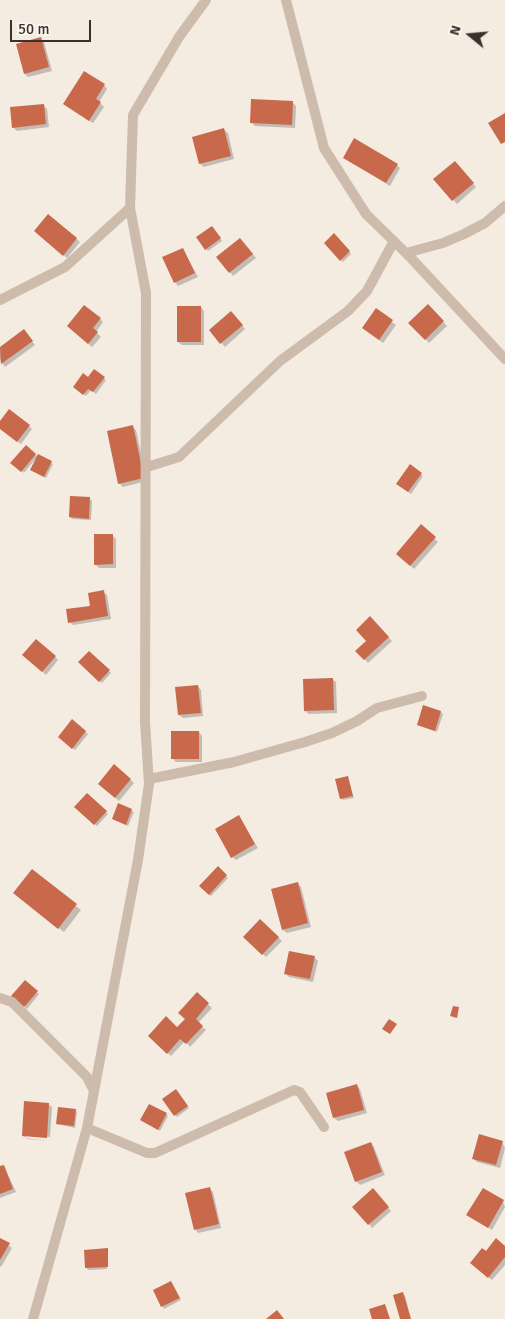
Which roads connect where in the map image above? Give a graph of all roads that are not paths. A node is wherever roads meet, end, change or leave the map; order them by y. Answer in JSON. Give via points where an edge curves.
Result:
{"nodes":[{"id":1,"x":206,"y":0,"type":"edge"},
{"id":2,"x":286,"y":0,"type":"edge"},
{"id":3,"x":505,"y":206,"type":"edge"},
{"id":4,"x":130,"y":208,"type":"junction"},
{"id":5,"x":394,"y":241,"type":"junction"},
{"id":6,"x":406,"y":253,"type":"junction"},
{"id":7,"x":0,"y":300,"type":"edge"},
{"id":8,"x":505,"y":359,"type":"edge"},
{"id":9,"x":146,"y":467,"type":"junction"},
{"id":10,"x":422,"y":696,"type":"dead end"},
{"id":11,"x":149,"y":779,"type":"junction"},
{"id":12,"x":0,"y":998,"type":"edge"},
{"id":13,"x":93,"y":1089,"type":"junction"},
{"id":14,"x":324,"y":1127,"type":"dead end"},
{"id":15,"x":88,"y":1128,"type":"junction"},
{"id":16,"x":33,"y":1319,"type":"edge"}],
"edges":[{"from":1,"to":4,"type":"street","via":[[179,37],[133,115]]},
{"from":2,"to":5,"type":"street","via":[[324,148],[366,214]]},
{"from":3,"to":6,"type":"street","via":[[485,223],[464,234]]},
{"from":4,"to":7,"type":"street","via":[[65,268]]},
{"from":4,"to":9,"type":"street","via":[[146,293]]},
{"from":5,"to":6,"type":"street"},
{"from":5,"to":9,"type":"street","via":[[367,291],[348,311],[280,362],[179,457]]},
{"from":6,"to":8,"type":"street"},
{"from":9,"to":11,"type":"street","via":[[145,722]]},
{"from":10,"to":11,"type":"street","via":[[377,708],[332,733],[305,742],[234,762]]},
{"from":11,"to":13,"type":"street","via":[[138,860]]},
{"from":12,"to":13,"type":"street","via":[[12,1002],[87,1077]]},
{"from":13,"to":15,"type":"street"},
{"from":14,"to":15,"type":"street","via":[[300,1092],[294,1090],[155,1153],[147,1153]]},
{"from":15,"to":16,"type":"street"}]}
